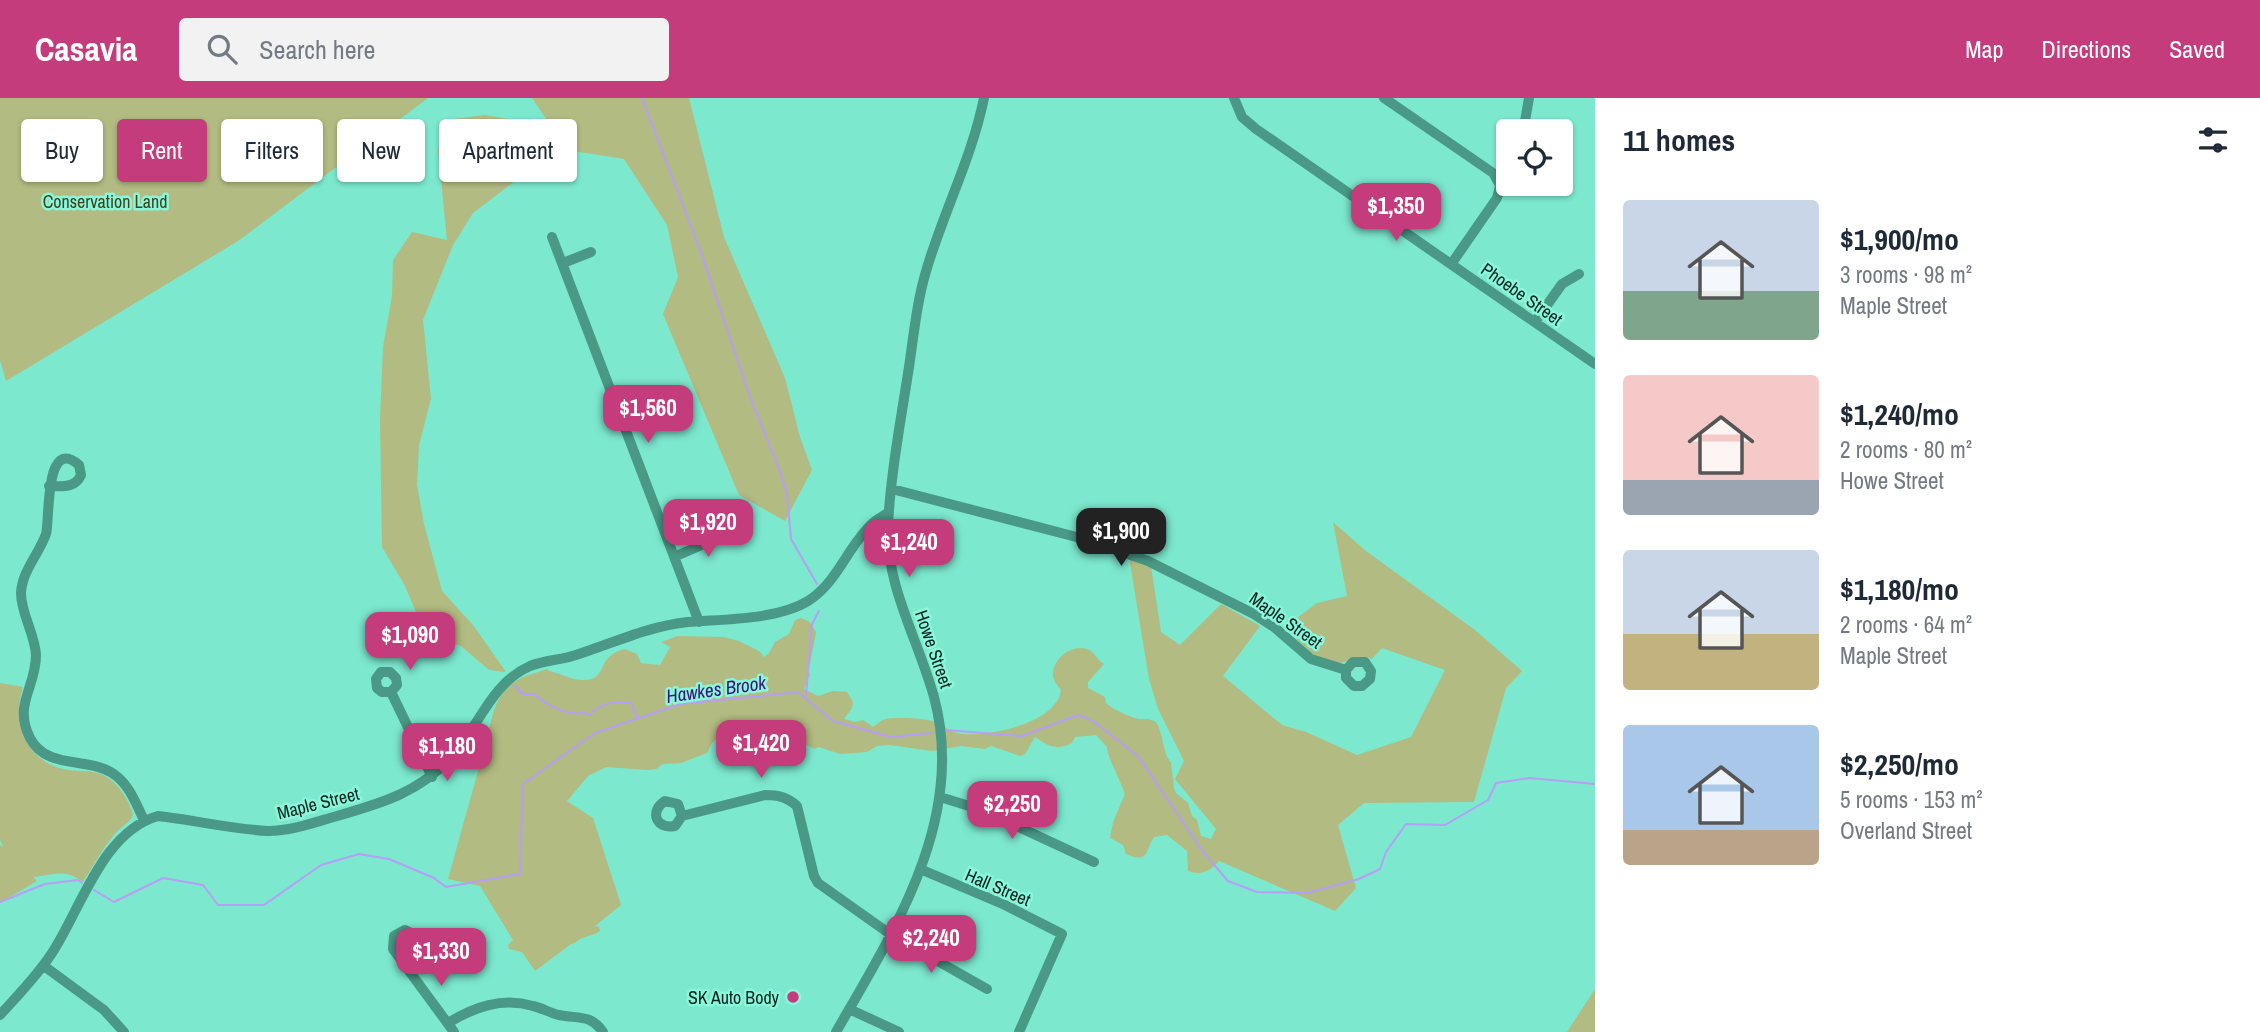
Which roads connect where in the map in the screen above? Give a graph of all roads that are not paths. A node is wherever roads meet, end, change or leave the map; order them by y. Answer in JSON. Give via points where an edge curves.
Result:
{"nodes":[{"id":1,"x":984,"y":98,"type":"edge"},
{"id":2,"x":1234,"y":98,"type":"edge"},
{"id":3,"x":1384,"y":98,"type":"edge"},
{"id":4,"x":1529,"y":98,"type":"edge"},
{"id":5,"x":1525,"y":119,"type":"edge"},
{"id":6,"x":1496,"y":178,"type":"edge"},
{"id":7,"x":1497,"y":196,"type":"edge"},
{"id":8,"x":552,"y":237,"type":"dead end"},
{"id":9,"x":592,"y":251,"type":"dead end"},
{"id":10,"x":563,"y":263,"type":"junction"},
{"id":11,"x":1452,"y":263,"type":"junction"},
{"id":12,"x":1579,"y":274,"type":"dead end"},
{"id":13,"x":1535,"y":322,"type":"junction"},
{"id":14,"x":1595,"y":364,"type":"edge"},
{"id":15,"x":49,"y":486,"type":"dead end"},
{"id":16,"x":892,"y":489,"type":"junction"},
{"id":17,"x":889,"y":512,"type":"junction"},
{"id":18,"x":729,"y":533,"type":"dead end"},
{"id":19,"x":674,"y":557,"type":"junction"},
{"id":20,"x":699,"y":622,"type":"junction"},
{"id":21,"x":1346,"y":670,"type":"dead end"},
{"id":22,"x":391,"y":692,"type":"dead end"},
{"id":23,"x":432,"y":777,"type":"junction"},
{"id":24,"x":940,"y":797,"type":"junction"},
{"id":25,"x":682,"y":816,"type":"dead end"},
{"id":26,"x":144,"y":820,"type":"junction"},
{"id":27,"x":1094,"y":862,"type":"dead end"},
{"id":28,"x":920,"y":869,"type":"junction"},
{"id":29,"x":890,"y":934,"type":"junction"},
{"id":30,"x":402,"y":961,"type":"dead end"},
{"id":31,"x":44,"y":966,"type":"junction"},
{"id":32,"x":987,"y":989,"type":"dead end"},
{"id":33,"x":849,"y":1009,"type":"junction"},
{"id":34,"x":0,"y":1015,"type":"edge"},
{"id":35,"x":451,"y":1027,"type":"edge"},
{"id":36,"x":124,"y":1032,"type":"edge"},
{"id":37,"x":603,"y":1032,"type":"edge"},
{"id":38,"x":836,"y":1032,"type":"edge"},
{"id":39,"x":899,"y":1032,"type":"edge"},
{"id":40,"x":1019,"y":1032,"type":"edge"}],
"edges":[{"from":1,"to":16,"type":"street","name":"Howe Street","via":[[921,288]]},
{"from":2,"to":11,"type":"street","name":"Phoebe Street","via":[[1242,117],[1255,129]]},
{"from":3,"to":6,"type":"street"},
{"from":4,"to":5,"type":"street"},
{"from":7,"to":11,"type":"street"},
{"from":8,"to":10,"type":"street"},
{"from":9,"to":10,"type":"street"},
{"from":10,"to":19,"type":"street"},
{"from":11,"to":13,"type":"street","name":"Phoebe Street"},
{"from":12,"to":13,"type":"street","via":[[1562,284]]},
{"from":13,"to":14,"type":"street","name":"Phoebe Street"},
{"from":15,"to":26,"type":"street","via":[[48,526],[21,591],[36,656],[23,707],[24,725],[32,743],[47,755],[114,773],[131,793]]},
{"from":16,"to":17,"type":"street","name":"Howe Street"},
{"from":16,"to":21,"type":"street","name":"Maple Street","via":[[1088,540],[1148,561],[1254,614],[1311,659]]},
{"from":17,"to":20,"type":"street","name":"Maple Street","via":[[859,538],[835,576],[807,601],[765,614]]},
{"from":17,"to":24,"type":"street","name":"Howe Street","via":[[892,575],[939,720]]},
{"from":18,"to":19,"type":"street"},
{"from":19,"to":20,"type":"street"},
{"from":20,"to":23,"type":"street","name":"Maple Street","via":[[654,628],[522,670],[498,689],[468,738]]},
{"from":22,"to":23,"type":"street"},
{"from":23,"to":26,"type":"street","name":"Maple Street","via":[[383,802],[282,830],[158,816]]},
{"from":24,"to":27,"type":"street","via":[[982,810]]},
{"from":24,"to":28,"type":"street","name":"Howe Street"},
{"from":25,"to":29,"type":"street","via":[[765,795],[790,800],[797,806],[818,883]]},
{"from":26,"to":31,"type":"street","via":[[127,833],[97,871]]},
{"from":28,"to":29,"type":"street","name":"Howe Street"},
{"from":28,"to":40,"type":"street","name":"Hall Street","via":[[1062,934]]},
{"from":29,"to":32,"type":"street"},
{"from":29,"to":33,"type":"street","name":"Howe Street"},
{"from":30,"to":35,"type":"street"},
{"from":31,"to":34,"type":"street"},
{"from":31,"to":36,"type":"street","via":[[104,1010]]},
{"from":33,"to":38,"type":"street","name":"Howe Street"},
{"from":33,"to":39,"type":"street"},
{"from":35,"to":37,"type":"street","via":[[487,1005],[511,1003],[560,1016],[585,1017]]}]}
